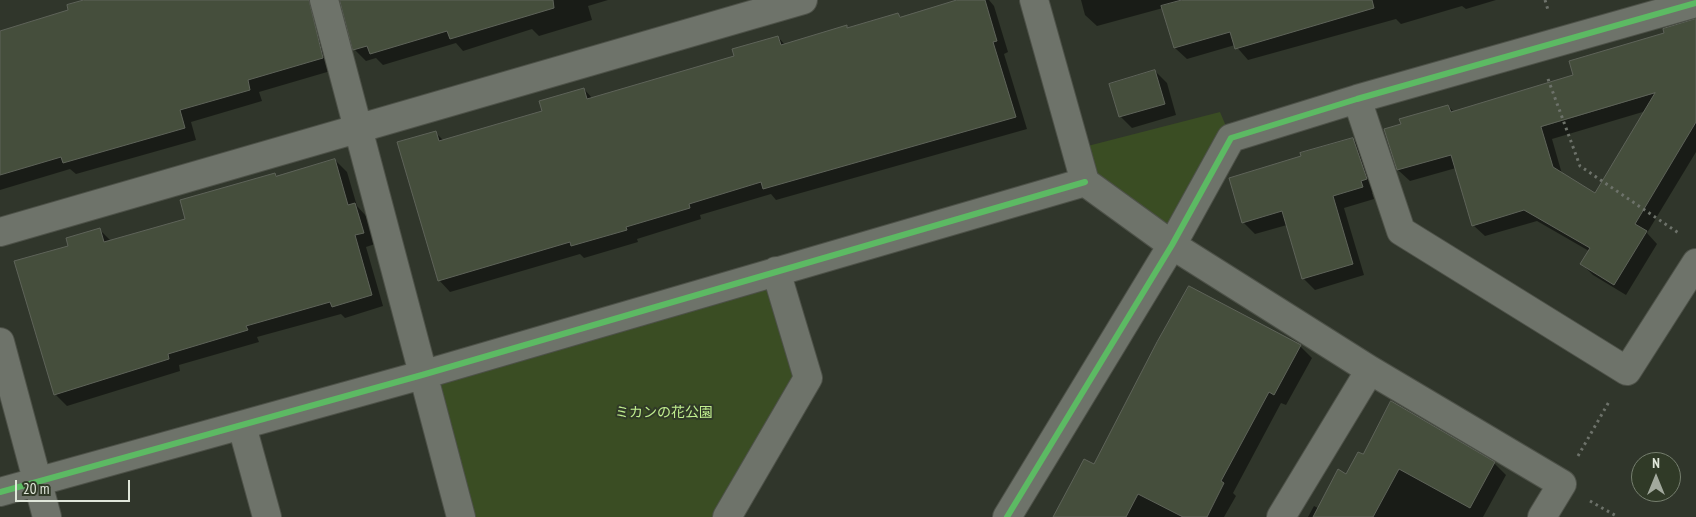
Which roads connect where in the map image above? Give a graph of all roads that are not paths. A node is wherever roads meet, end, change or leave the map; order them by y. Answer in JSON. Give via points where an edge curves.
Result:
{"nodes":[{"id":1,"x":324,"y":0,"type":"edge"},
{"id":2,"x":803,"y":0,"type":"edge"},
{"id":3,"x":1034,"y":0,"type":"edge"},
{"id":4,"x":1696,"y":2,"type":"edge"},
{"id":5,"x":1357,"y":99,"type":"junction"},
{"id":6,"x":358,"y":127,"type":"junction"},
{"id":7,"x":1085,"y":182,"type":"junction"},
{"id":8,"x":0,"y":232,"type":"edge"},
{"id":9,"x":1172,"y":245,"type":"junction"},
{"id":10,"x":1692,"y":251,"type":"edge"},
{"id":11,"x":776,"y":271,"type":"junction"},
{"id":12,"x":0,"y":342,"type":"edge"},
{"id":13,"x":1370,"y":370,"type":"junction"},
{"id":14,"x":422,"y":376,"type":"junction"},
{"id":15,"x":242,"y":426,"type":"junction"},
{"id":16,"x":38,"y":482,"type":"junction"},
{"id":17,"x":0,"y":492,"type":"edge"},
{"id":18,"x":47,"y":517,"type":"edge"},
{"id":19,"x":267,"y":517,"type":"edge"},
{"id":20,"x":461,"y":517,"type":"edge"},
{"id":21,"x":727,"y":517,"type":"edge"},
{"id":22,"x":1007,"y":517,"type":"edge"},
{"id":23,"x":1281,"y":517,"type":"edge"},
{"id":24,"x":1542,"y":517,"type":"edge"}],
"edges":[{"from":1,"to":6,"type":"street"},
{"from":2,"to":6,"type":"street"},
{"from":3,"to":7,"type":"street"},
{"from":4,"to":5,"type":"street"},
{"from":5,"to":9,"type":"street","via":[[1231,138]]},
{"from":5,"to":10,"type":"street","via":[[1401,231],[1627,371]]},
{"from":6,"to":8,"type":"street"},
{"from":6,"to":14,"type":"street"},
{"from":7,"to":9,"type":"street"},
{"from":7,"to":11,"type":"street"},
{"from":9,"to":13,"type":"street"},
{"from":9,"to":22,"type":"street"},
{"from":11,"to":14,"type":"street"},
{"from":11,"to":21,"type":"street","via":[[808,378]]},
{"from":12,"to":16,"type":"street"},
{"from":13,"to":23,"type":"street"},
{"from":13,"to":24,"type":"street","via":[[1562,484]]},
{"from":14,"to":15,"type":"street"},
{"from":14,"to":20,"type":"street"},
{"from":15,"to":16,"type":"street"},
{"from":15,"to":19,"type":"street"},
{"from":16,"to":17,"type":"street"},
{"from":16,"to":18,"type":"street"}]}
